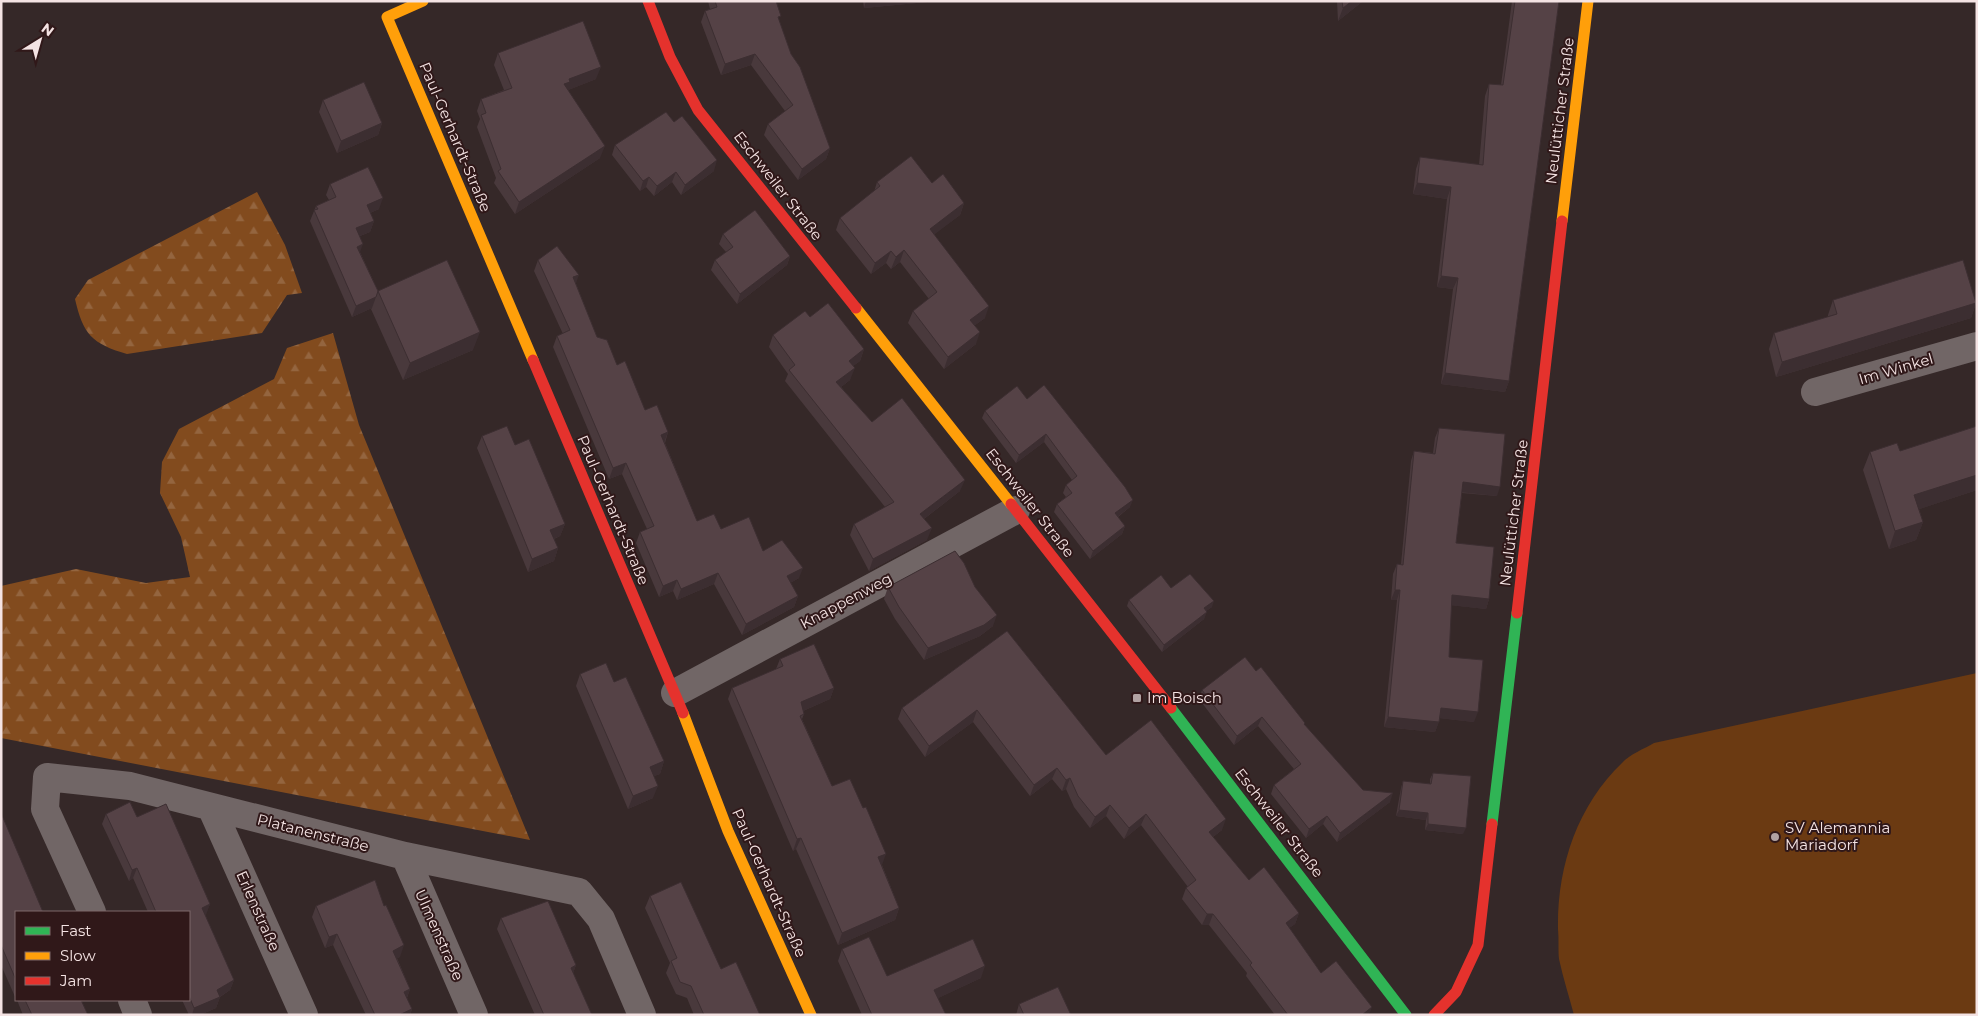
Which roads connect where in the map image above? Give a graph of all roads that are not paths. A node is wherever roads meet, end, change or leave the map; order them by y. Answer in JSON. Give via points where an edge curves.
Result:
{"nodes":[{"id":1,"x":423,"y":1,"type":"edge"},
{"id":2,"x":648,"y":1,"type":"edge"},
{"id":3,"x":1588,"y":1,"type":"edge"},
{"id":4,"x":1977,"y":346,"type":"edge"},
{"id":5,"x":1815,"y":392,"type":"dead end"},
{"id":6,"x":1016,"y":510,"type":"junction"},
{"id":7,"x":675,"y":693,"type":"junction"},
{"id":8,"x":211,"y":807,"type":"junction"},
{"id":9,"x":405,"y":856,"type":"junction"},
{"id":10,"x":92,"y":911,"type":"edge"},
{"id":11,"x":132,"y":1001,"type":"edge"},
{"id":12,"x":138,"y":1015,"type":"edge"},
{"id":13,"x":304,"y":1015,"type":"edge"},
{"id":14,"x":474,"y":1015,"type":"edge"},
{"id":15,"x":642,"y":1015,"type":"edge"},
{"id":16,"x":811,"y":1015,"type":"edge"},
{"id":17,"x":1406,"y":1015,"type":"edge"},
{"id":18,"x":1434,"y":1015,"type":"edge"}],
"edges":[{"from":1,"to":7,"type":"street","name":"Paul-Gerhardt-Straße","via":[[387,17]]},
{"from":2,"to":6,"type":"street","name":"Eschweiler Straße","via":[[670,61],[698,110]]},
{"from":3,"to":18,"type":"street","name":"Neulütticher Straße","via":[[1478,944],[1456,992]]},
{"from":4,"to":5,"type":"street","name":"Im Winkel"},
{"from":6,"to":7,"type":"street","name":"Knappenweg"},
{"from":6,"to":17,"type":"street","name":"Eschweiler Straße"},
{"from":7,"to":16,"type":"street","name":"Paul-Gerhardt-Straße","via":[[728,831]]},
{"from":8,"to":9,"type":"street","name":"Platanenstraße"},
{"from":8,"to":10,"type":"street","name":"Platanenstraße","via":[[130,786],[47,777],[46,809]]},
{"from":8,"to":13,"type":"street","name":"Erlenstraße"},
{"from":9,"to":14,"type":"street","name":"Ulmenstraße"},
{"from":9,"to":15,"type":"street","name":"Platanenstraße","via":[[579,892],[601,919]]},
{"from":11,"to":12,"type":"street"}]}
